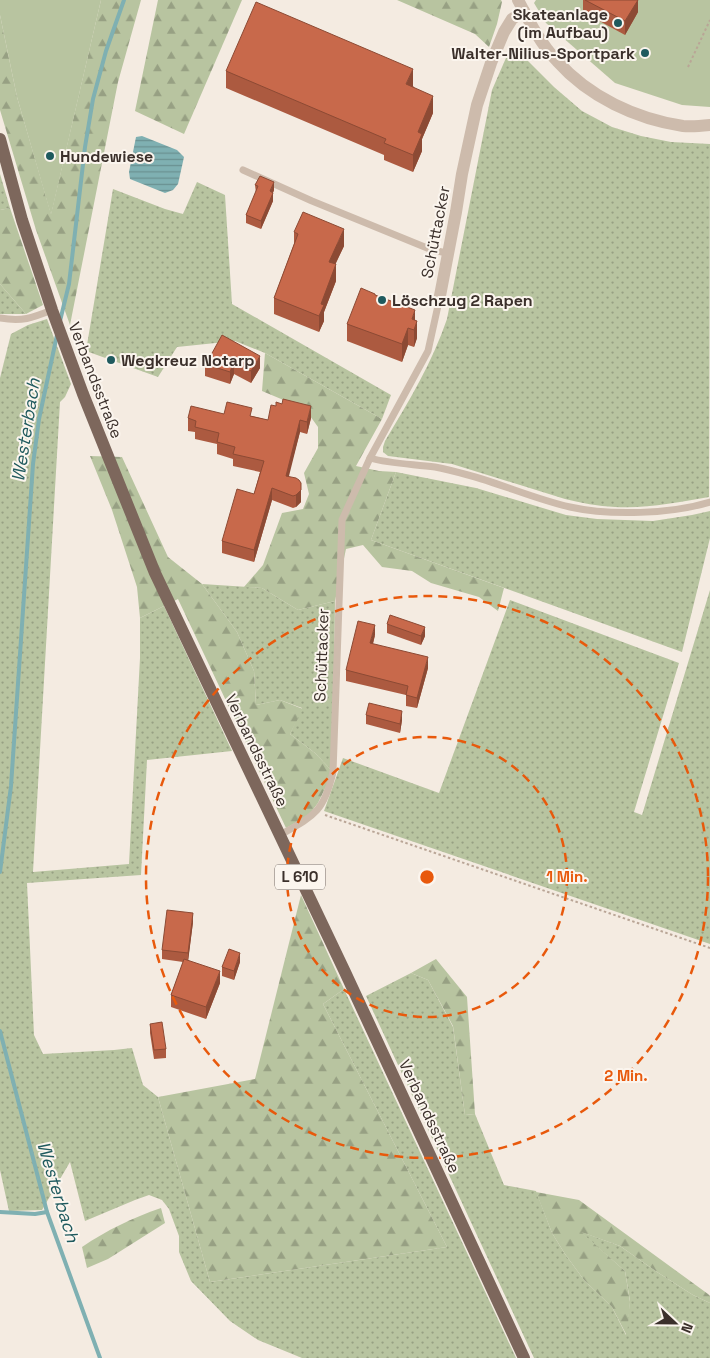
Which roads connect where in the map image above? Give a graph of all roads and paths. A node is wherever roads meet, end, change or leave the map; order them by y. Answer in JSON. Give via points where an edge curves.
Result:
{"nodes":[{"id":1,"x":521,"y":6,"type":"edge"},
{"id":2,"x":710,"y":20,"type":"edge"},
{"id":3,"x":709,"y":26,"type":"edge"},
{"id":4,"x":688,"y":67,"type":"dead end"},
{"id":5,"x":710,"y":126,"type":"edge"},
{"id":6,"x":0,"y":139,"type":"edge"},
{"id":7,"x":243,"y":170,"type":"dead end"},
{"id":8,"x":447,"y":253,"type":"junction"},
{"id":9,"x":439,"y":301,"type":"joint"},
{"id":10,"x":54,"y":316,"type":"junction"},
{"id":11,"x":0,"y":318,"type":"edge"},
{"id":12,"x":370,"y":458,"type":"junction"},
{"id":13,"x":710,"y":502,"type":"edge"},
{"id":14,"x":316,"y":812,"type":"junction"},
{"id":15,"x":280,"y":835,"type":"junction"},
{"id":16,"x":710,"y":948,"type":"edge"},
{"id":17,"x":524,"y":1358,"type":"edge"}],
"edges":[{"from":1,"to":5,"type":"street","via":[[557,61],[582,84],[610,102],[664,122]]},
{"from":1,"to":8,"type":"street","name":"Schüttacker","via":[[504,32],[477,105]]},
{"from":2,"to":3,"type":"path"},
{"from":3,"to":4,"type":"path"},
{"from":6,"to":10,"type":"main road","name":"Verbandsstraße","number":"L 610","via":[[22,220]]},
{"from":7,"to":8,"type":"lane","via":[[432,250]]},
{"from":8,"to":9,"type":"street","name":"Schüttacker"},
{"from":9,"to":12,"type":"lane","name":"Schüttacker","via":[[428,351]]},
{"from":10,"to":11,"type":"lane"},
{"from":10,"to":15,"type":"main road","name":"Verbandsstraße","number":"L 610","via":[[155,573]]},
{"from":12,"to":13,"type":"lane","via":[[437,467],[538,498],[598,512],[644,512]]},
{"from":12,"to":14,"type":"lane","name":"Schüttacker","via":[[342,520],[333,772],[326,795]]},
{"from":14,"to":15,"type":"lane","name":"Schüttacker"},
{"from":14,"to":16,"type":"path"},
{"from":15,"to":17,"type":"main road","name":"Verbandsstraße","number":"L 610"}]}
